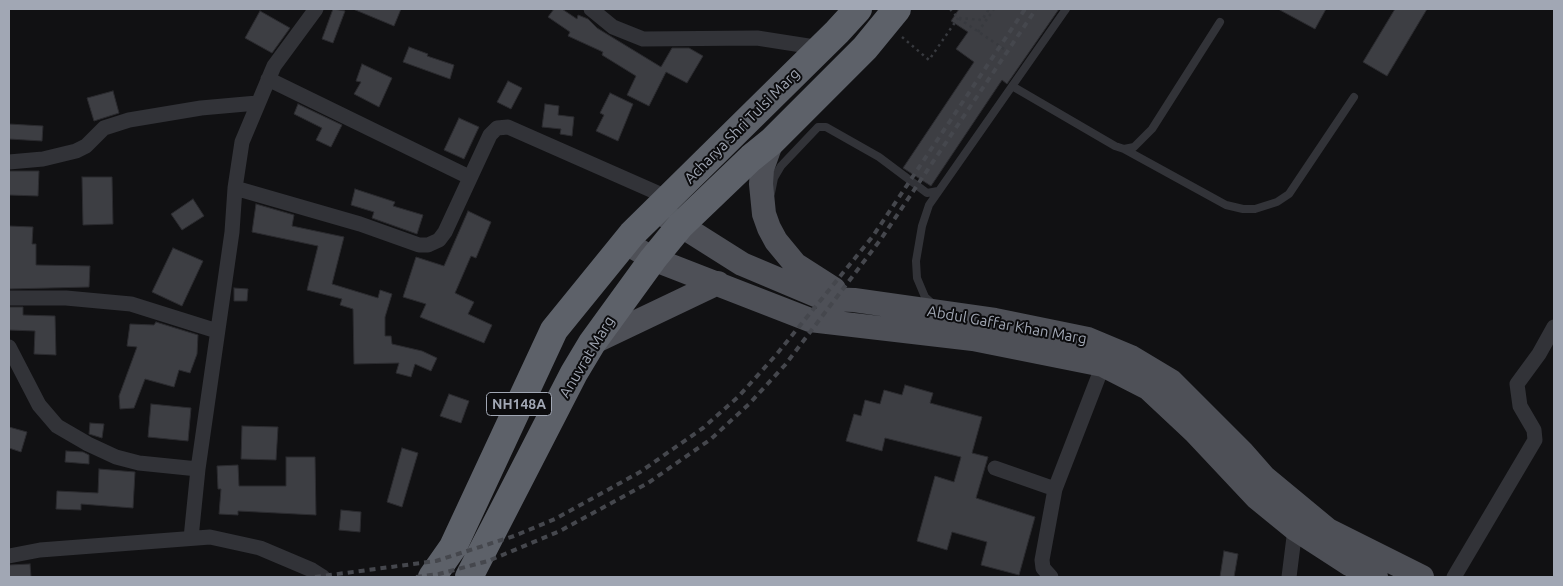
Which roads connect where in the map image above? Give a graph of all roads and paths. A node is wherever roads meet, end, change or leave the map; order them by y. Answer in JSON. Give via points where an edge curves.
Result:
{"nodes":[{"id":1,"x":316,"y":9,"type":"edge"},
{"id":2,"x":591,"y":9,"type":"edge"},
{"id":3,"x":858,"y":9,"type":"edge"},
{"id":4,"x":950,"y":9,"type":"edge"},
{"id":5,"x":989,"y":9,"type":"edge"},
{"id":6,"x":994,"y":9,"type":"edge"},
{"id":7,"x":1066,"y":9,"type":"edge"},
{"id":8,"x":891,"y":16,"type":"edge"},
{"id":9,"x":958,"y":18,"type":"junction"},
{"id":10,"x":1220,"y":22,"type":"dead end"},
{"id":11,"x":978,"y":32,"type":"junction"},
{"id":12,"x":821,"y":48,"type":"junction"},
{"id":13,"x":1004,"y":49,"type":"dead end"},
{"id":14,"x":268,"y":78,"type":"junction"},
{"id":15,"x":1012,"y":86,"type":"junction"},
{"id":16,"x":1354,"y":97,"type":"dead end"},
{"id":17,"x":257,"y":103,"type":"junction"},
{"id":18,"x":772,"y":141,"type":"junction"},
{"id":19,"x":1124,"y":149,"type":"junction"},
{"id":20,"x":9,"y":162,"type":"edge"},
{"id":21,"x":470,"y":177,"type":"junction"},
{"id":22,"x":234,"y":188,"type":"junction"},
{"id":23,"x":938,"y":191,"type":"junction"},
{"id":24,"x":663,"y":204,"type":"junction"},
{"id":25,"x":680,"y":226,"type":"junction"},
{"id":26,"x":769,"y":228,"type":"junction"},
{"id":27,"x":625,"y":242,"type":"junction"},
{"id":28,"x":653,"y":259,"type":"junction"},
{"id":29,"x":718,"y":283,"type":"junction"},
{"id":30,"x":9,"y":298,"type":"edge"},
{"id":31,"x":854,"y":300,"type":"junction"},
{"id":32,"x":942,"y":312,"type":"junction"},
{"id":33,"x":1554,"y":327,"type":"edge"},
{"id":34,"x":217,"y":331,"type":"junction"},
{"id":35,"x":592,"y":343,"type":"junction"},
{"id":36,"x":10,"y":355,"type":"edge"},
{"id":37,"x":1103,"y":365,"type":"junction"},
{"id":38,"x":995,"y":468,"type":"dead end"},
{"id":39,"x":198,"y":469,"type":"junction"},
{"id":40,"x":1055,"y":489,"type":"junction"},
{"id":41,"x":1295,"y":528,"type":"junction"},
{"id":42,"x":191,"y":538,"type":"junction"},
{"id":43,"x":9,"y":556,"type":"edge"},
{"id":44,"x":324,"y":577,"type":"edge"},
{"id":45,"x":432,"y":577,"type":"edge"},
{"id":46,"x":469,"y":577,"type":"edge"},
{"id":47,"x":1052,"y":577,"type":"edge"},
{"id":48,"x":1289,"y":577,"type":"edge"},
{"id":49,"x":1376,"y":577,"type":"edge"},
{"id":50,"x":1422,"y":577,"type":"edge"},
{"id":51,"x":1454,"y":577,"type":"edge"}],
"edges":[{"from":1,"to":14,"type":"street","via":[[294,36]]},
{"from":2,"to":12,"type":"street","via":[[613,27],[643,39],[757,38]]},
{"from":3,"to":12,"type":"highway","name":"Acharya Shri Tulsi Marg","number":"NH148A"},
{"from":4,"to":9,"type":"path"},
{"from":5,"to":9,"type":"path","via":[[982,20]]},
{"from":6,"to":11,"type":"path"},
{"from":7,"to":15,"type":"lane"},
{"from":8,"to":9,"type":"path","via":[[929,60]]},
{"from":8,"to":18,"type":"highway","name":"Acharya Shri Tulsi Marg","number":"NH148A","via":[[865,48]]},
{"from":9,"to":11,"type":"path"},
{"from":10,"to":19,"type":"lane","via":[[1152,129],[1134,147]]},
{"from":11,"to":13,"type":"path"},
{"from":12,"to":24,"type":"highway","name":"Acharya Shri Tulsi Marg","number":"NH148A"},
{"from":14,"to":17,"type":"street"},
{"from":14,"to":21,"type":"street"},
{"from":15,"to":19,"type":"lane"},
{"from":15,"to":23,"type":"lane"},
{"from":16,"to":19,"type":"lane","via":[[1289,194],[1255,209],[1226,205]]},
{"from":17,"to":20,"type":"street","via":[[129,120],[104,128],[76,151],[43,159]]},
{"from":17,"to":22,"type":"street","via":[[242,142]]},
{"from":18,"to":25,"type":"highway","name":"Acharya Shri Tulsi Marg","number":"NH148A"},
{"from":18,"to":26,"type":"main road","via":[[762,169],[761,184],[761,199]]},
{"from":21,"to":22,"type":"street","via":[[446,232],[428,245]]},
{"from":21,"to":24,"type":"street","via":[[490,135],[497,128],[508,127]]},
{"from":22,"to":34,"type":"street","via":[[232,232]]},
{"from":23,"to":26,"type":"lane","via":[[927,193],[879,157],[826,127],[818,127],[781,166],[774,178]]},
{"from":23,"to":32,"type":"lane","via":[[922,226],[916,261],[925,297]]},
{"from":24,"to":25,"type":"main road","name":"Abdul Gaffar Khan Marg"},
{"from":24,"to":27,"type":"highway","name":"Acharya Shri Tulsi Marg","number":"NH148A"},
{"from":25,"to":28,"type":"highway","name":"Anuvrat Marg","number":"NH148A"},
{"from":25,"to":31,"type":"main road","name":"Abdul Gaffar Khan Marg","via":[[742,264],[826,299]]},
{"from":26,"to":31,"type":"main road","via":[[795,264]]},
{"from":27,"to":28,"type":"main road","name":"Abdul Gaffar Khan Marg"},
{"from":27,"to":45,"type":"highway","number":"NH148A","via":[[554,330],[453,547]]},
{"from":28,"to":29,"type":"main road","name":"Abdul Gaffar Khan Marg"},
{"from":28,"to":35,"type":"highway","name":"Anuvrat Marg","number":"NH148A"},
{"from":29,"to":35,"type":"main road"},
{"from":29,"to":37,"type":"main road","name":"Abdul Gaffar Khan Marg","via":[[810,320],[973,340]]},
{"from":30,"to":34,"type":"street","via":[[112,301],[157,311]]},
{"from":31,"to":32,"type":"main road","name":"Abdul Gaffar Khan Marg"},
{"from":32,"to":50,"type":"main road","name":"Abdul Gaffar Khan Marg","via":[[1088,339],[1132,358],[1171,381],[1264,477],[1328,530]]},
{"from":33,"to":51,"type":"street","via":[[1517,384],[1520,406],[1534,430],[1535,440]]},
{"from":34,"to":39,"type":"street"},
{"from":35,"to":46,"type":"highway","name":"Anuvrat Marg","number":"NH148A"},
{"from":36,"to":39,"type":"street","via":[[46,415],[57,426],[116,457]]},
{"from":37,"to":40,"type":"street"},
{"from":37,"to":41,"type":"main road","name":"Abdul Gaffar Khan Marg","via":[[1148,388],[1258,498]]},
{"from":38,"to":40,"type":"street"},
{"from":39,"to":42,"type":"street"},
{"from":40,"to":47,"type":"street","via":[[1042,560],[1043,568]]},
{"from":41,"to":48,"type":"street"},
{"from":41,"to":49,"type":"main road","name":"Abdul Gaffar Khan Marg","via":[[1349,564]]},
{"from":42,"to":43,"type":"street","via":[[40,550]]},
{"from":42,"to":44,"type":"street","via":[[210,538],[260,548]]}]}
